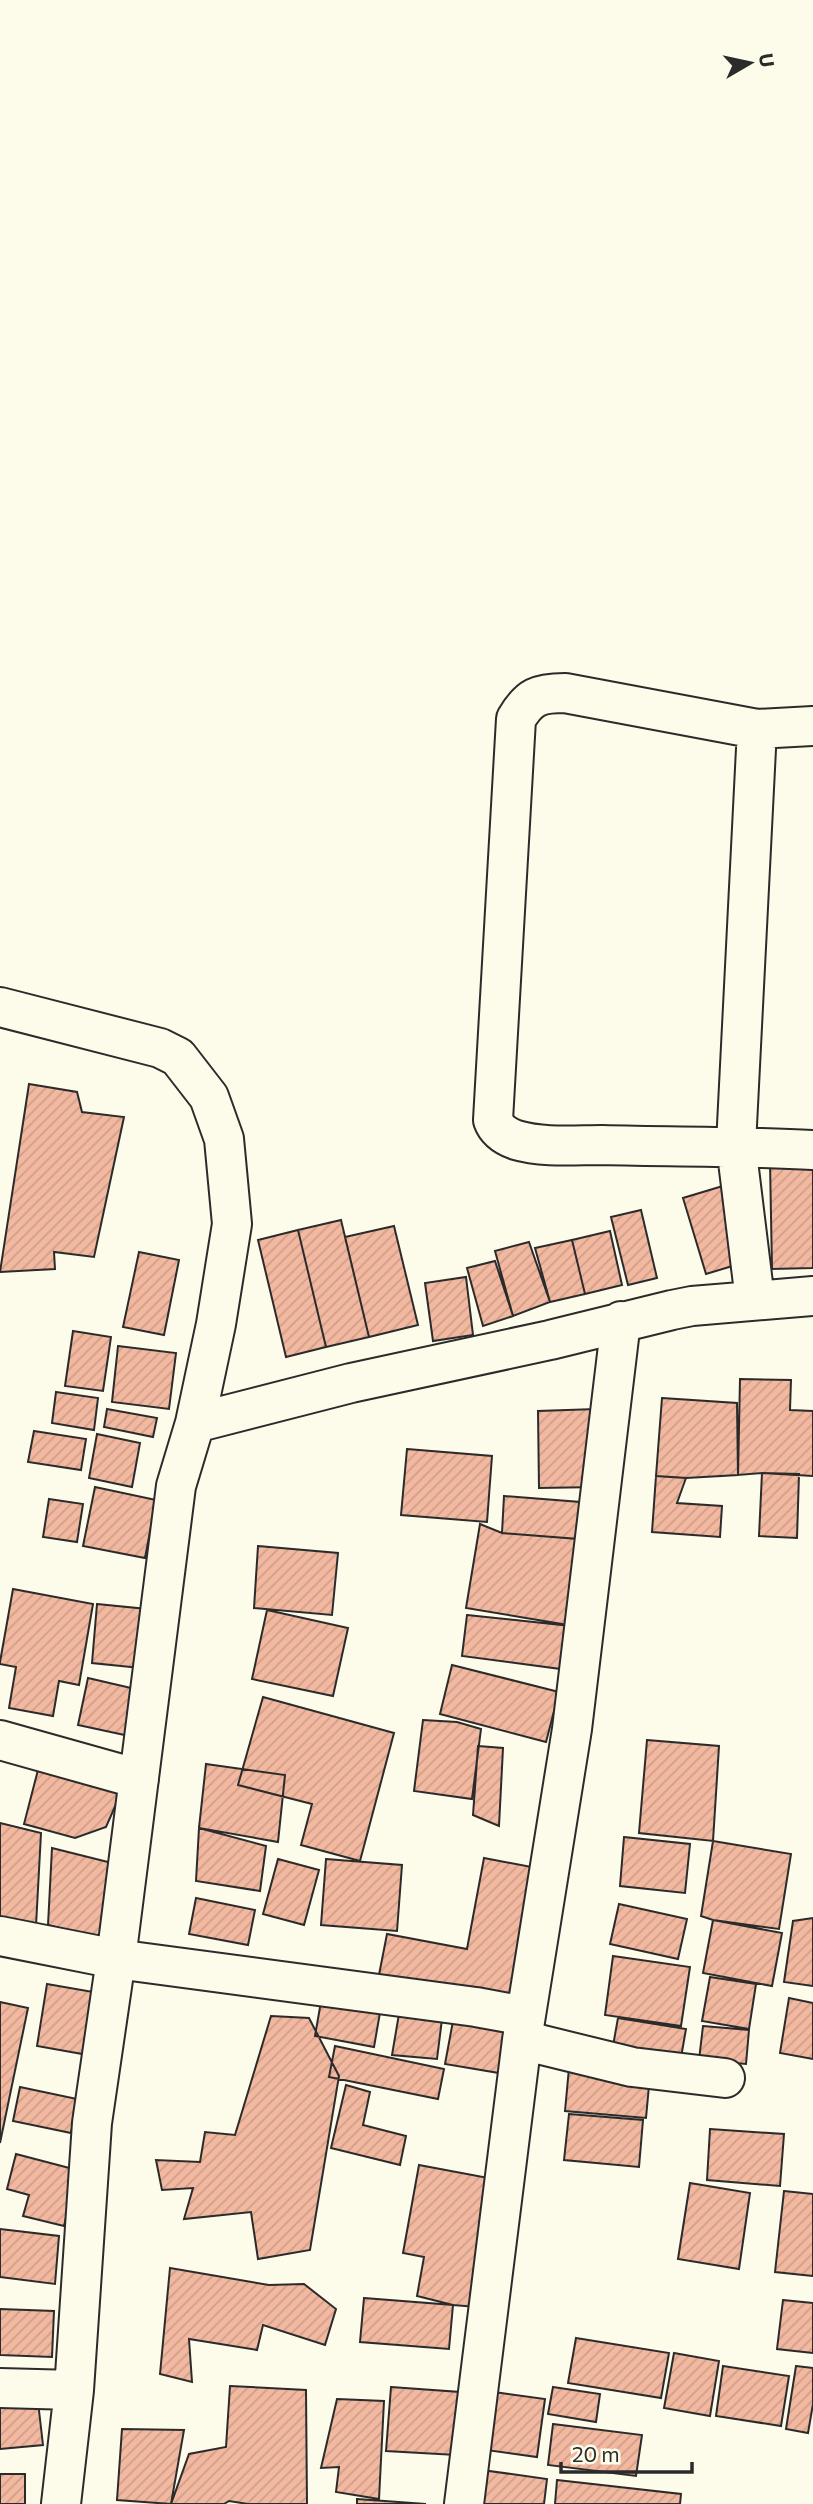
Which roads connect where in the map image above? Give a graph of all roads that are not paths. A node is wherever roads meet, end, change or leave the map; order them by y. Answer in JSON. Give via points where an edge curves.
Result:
{"nodes":[{"id":1,"x":813,"y":726,"type":"edge"},
{"id":2,"x":757,"y":729,"type":"junction"},
{"id":3,"x":0,"y":1007,"type":"edge"},
{"id":4,"x":736,"y":1145,"type":"junction"},
{"id":5,"x":813,"y":1150,"type":"edge"},
{"id":6,"x":813,"y":1296,"type":"edge"},
{"id":7,"x":755,"y":1300,"type":"junction"},
{"id":8,"x":621,"y":1321,"type":"junction"},
{"id":9,"x":195,"y":1423,"type":"junction"},
{"id":10,"x":0,"y":1740,"type":"edge"},
{"id":11,"x":139,"y":1779,"type":"junction"},
{"id":12,"x":0,"y":1936,"type":"edge"},
{"id":13,"x":116,"y":1959,"type":"junction"},
{"id":14,"x":524,"y":2028,"type":"junction"},
{"id":15,"x":725,"y":2078,"type":"dead end"},
{"id":16,"x":0,"y":2388,"type":"edge"},
{"id":17,"x":74,"y":2390,"type":"junction"},
{"id":18,"x":61,"y":2504,"type":"edge"},
{"id":19,"x":464,"y":2504,"type":"edge"}],
"edges":[{"from":1,"to":2,"type":"street"},
{"from":2,"to":4,"type":"street"},
{"from":2,"to":4,"type":"street","via":[[565,693],[526,703],[516,719],[493,1120],[505,1135],[537,1143]]},
{"from":3,"to":9,"type":"street","via":[[160,1048],[178,1057],[209,1097],[224,1139],[232,1224]]},
{"from":4,"to":5,"type":"street"},
{"from":4,"to":7,"type":"street"},
{"from":6,"to":7,"type":"street"},
{"from":7,"to":8,"type":"street","via":[[692,1306]]},
{"from":8,"to":9,"type":"street"},
{"from":8,"to":14,"type":"street","via":[[572,1729]]},
{"from":9,"to":11,"type":"street","via":[[176,1486]]},
{"from":10,"to":11,"type":"street"},
{"from":11,"to":13,"type":"street"},
{"from":12,"to":13,"type":"street"},
{"from":13,"to":14,"type":"street","via":[[476,2007]]},
{"from":13,"to":17,"type":"street","via":[[92,2123]]},
{"from":14,"to":15,"type":"street","via":[[632,2067]]},
{"from":14,"to":19,"type":"street"},
{"from":16,"to":17,"type":"street"},
{"from":17,"to":18,"type":"street"}]}
